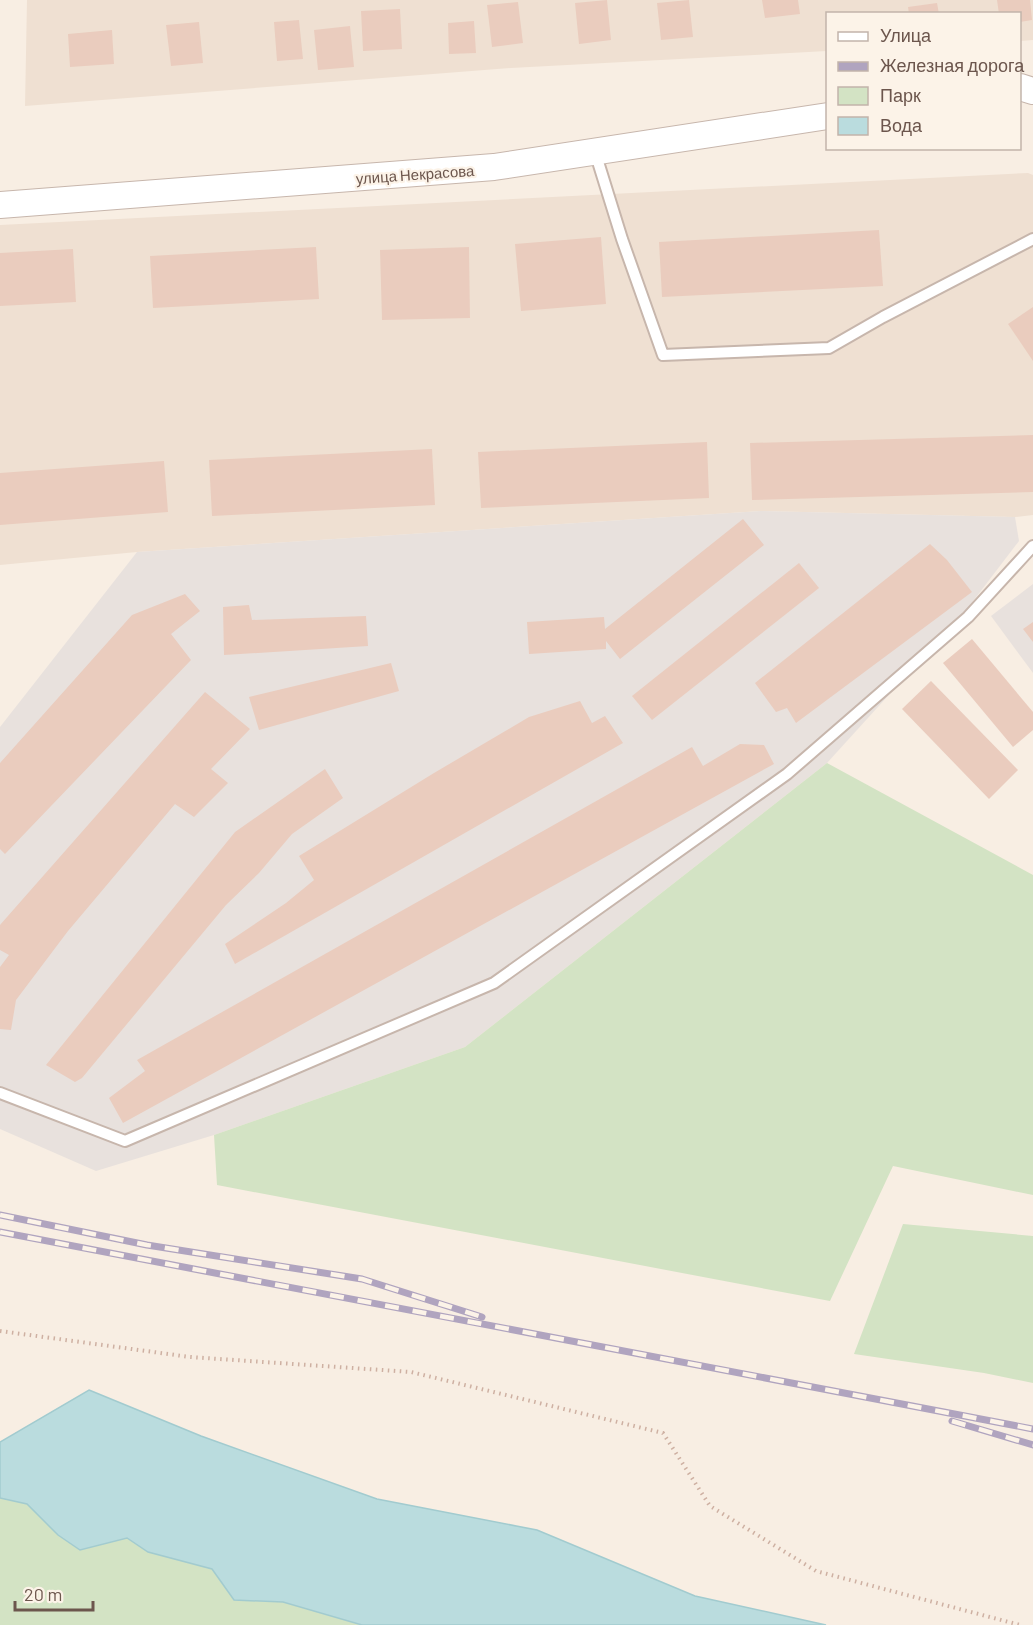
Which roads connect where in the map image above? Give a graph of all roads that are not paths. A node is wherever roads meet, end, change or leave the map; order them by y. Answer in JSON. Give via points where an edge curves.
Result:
{"nodes":[{"id":1,"x":826,"y":116,"type":"edge"},
{"id":2,"x":595,"y":152,"type":"junction"},
{"id":3,"x":0,"y":205,"type":"edge"},
{"id":4,"x":1033,"y":239,"type":"edge"},
{"id":5,"x":1033,"y":546,"type":"edge"},
{"id":6,"x":0,"y":1093,"type":"edge"}],
"edges":[{"from":1,"to":2,"type":"street","name":"улица Некрасова"},
{"from":2,"to":3,"type":"street","name":"улица Некрасова","via":[[494,168]]},
{"from":2,"to":4,"type":"lane","via":[[663,355],[830,348]]},
{"from":5,"to":6,"type":"lane","via":[[968,617],[787,774],[494,983],[125,1141]]}]}
